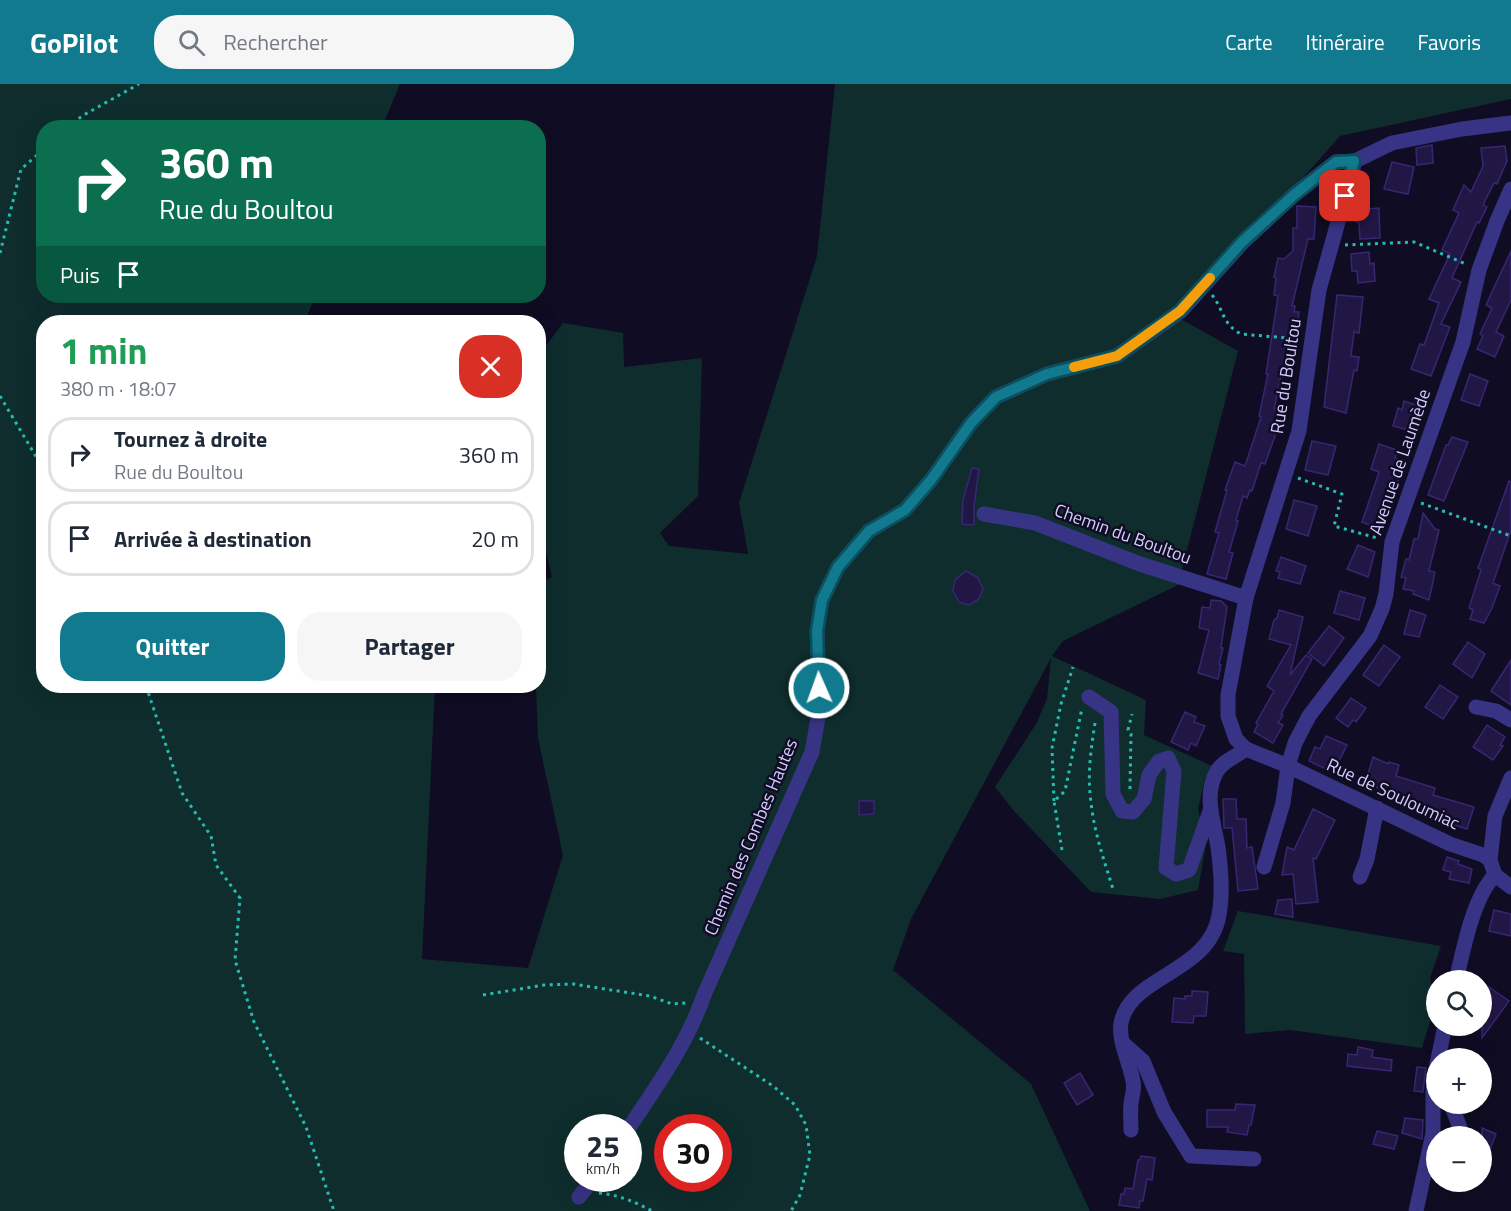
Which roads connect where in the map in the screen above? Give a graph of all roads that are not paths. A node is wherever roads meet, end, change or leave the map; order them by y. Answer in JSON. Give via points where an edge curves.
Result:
{"nodes":[{"id":1,"x":1511,"y":123,"type":"edge"},
{"id":2,"x":1354,"y":161,"type":"junction"},
{"id":3,"x":1511,"y":189,"type":"edge"},
{"id":4,"x":984,"y":514,"type":"dead end"},
{"id":5,"x":1246,"y":598,"type":"junction"},
{"id":6,"x":1094,"y":700,"type":"road end"},
{"id":7,"x":1476,"y":707,"type":"dead end"},
{"id":8,"x":1511,"y":720,"type":"edge"},
{"id":9,"x":1246,"y":749,"type":"junction"},
{"id":10,"x":1288,"y":766,"type":"junction"},
{"id":11,"x":1511,"y":778,"type":"edge"},
{"id":12,"x":1377,"y":808,"type":"junction"},
{"id":13,"x":1210,"y":811,"type":"junction"},
{"id":14,"x":1264,"y":867,"type":"dead end"},
{"id":15,"x":1492,"y":867,"type":"junction"},
{"id":16,"x":1360,"y":877,"type":"dead end"},
{"id":17,"x":1511,"y":887,"type":"edge"},
{"id":18,"x":1459,"y":970,"type":"edge"},
{"id":19,"x":1124,"y":1044,"type":"junction"},
{"id":20,"x":638,"y":1114,"type":"edge"},
{"id":21,"x":1434,"y":1114,"type":"edge"},
{"id":22,"x":1131,"y":1131,"type":"dead end"},
{"id":23,"x":1254,"y":1159,"type":"dead end"},
{"id":24,"x":583,"y":1192,"type":"edge"},
{"id":25,"x":579,"y":1197,"type":"road end"},
{"id":26,"x":1416,"y":1211,"type":"edge"}],
"edges":[{"from":1,"to":2,"type":"street","via":[[1392,143]]},
{"from":2,"to":5,"type":"street","name":"Rue du Boultou","via":[[1319,290],[1299,432]]},
{"from":2,"to":20,"type":"street","name":"Chemin des Combes Hautes","via":[[1336,162],[1295,194],[1242,242],[1180,311],[1117,356],[1047,374],[996,397],[971,423],[905,510],[869,531],[838,567],[822,600],[817,631],[820,707],[812,752],[694,1024]]},
{"from":3,"to":10,"type":"street","name":"Avenue de Laumède","via":[[1479,270],[1463,342],[1392,542],[1382,609],[1370,636],[1309,716]]},
{"from":4,"to":5,"type":"street","name":"Chemin du Boultou","via":[[1035,523],[1140,564]]},
{"from":5,"to":9,"type":"street","name":"Rue du Boultou","via":[[1228,695],[1228,716],[1236,738]]},
{"from":6,"to":13,"type":"street","via":[[1111,712],[1113,794],[1122,811],[1133,812],[1144,799],[1149,775],[1159,761],[1168,758],[1174,771],[1166,868],[1176,874],[1189,870]]},
{"from":7,"to":8,"type":"street","via":[[1496,711]]},
{"from":9,"to":10,"type":"street","name":"Rue de Souloumiac"},
{"from":9,"to":13,"type":"street","via":[[1218,770]]},
{"from":10,"to":12,"type":"street","name":"Rue de Souloumiac"},
{"from":10,"to":14,"type":"street","name":"Avenue de Laumède","via":[[1283,803]]},
{"from":11,"to":15,"type":"street","via":[[1495,816]]},
{"from":12,"to":15,"type":"street","name":"Rue de Souloumiac","via":[[1450,844],[1483,855]]},
{"from":12,"to":16,"type":"street"},
{"from":13,"to":19,"type":"street","via":[[1222,882],[1219,917],[1204,948],[1127,1006],[1121,1024]]},
{"from":15,"to":17,"type":"street","name":"Rue de Souloumiac"},
{"from":15,"to":18,"type":"street"},
{"from":19,"to":22,"type":"street","via":[[1134,1083]]},
{"from":19,"to":23,"type":"street","via":[[1143,1061],[1164,1113],[1191,1156]]},
{"from":21,"to":26,"type":"street"},
{"from":24,"to":25,"type":"street"}]}
